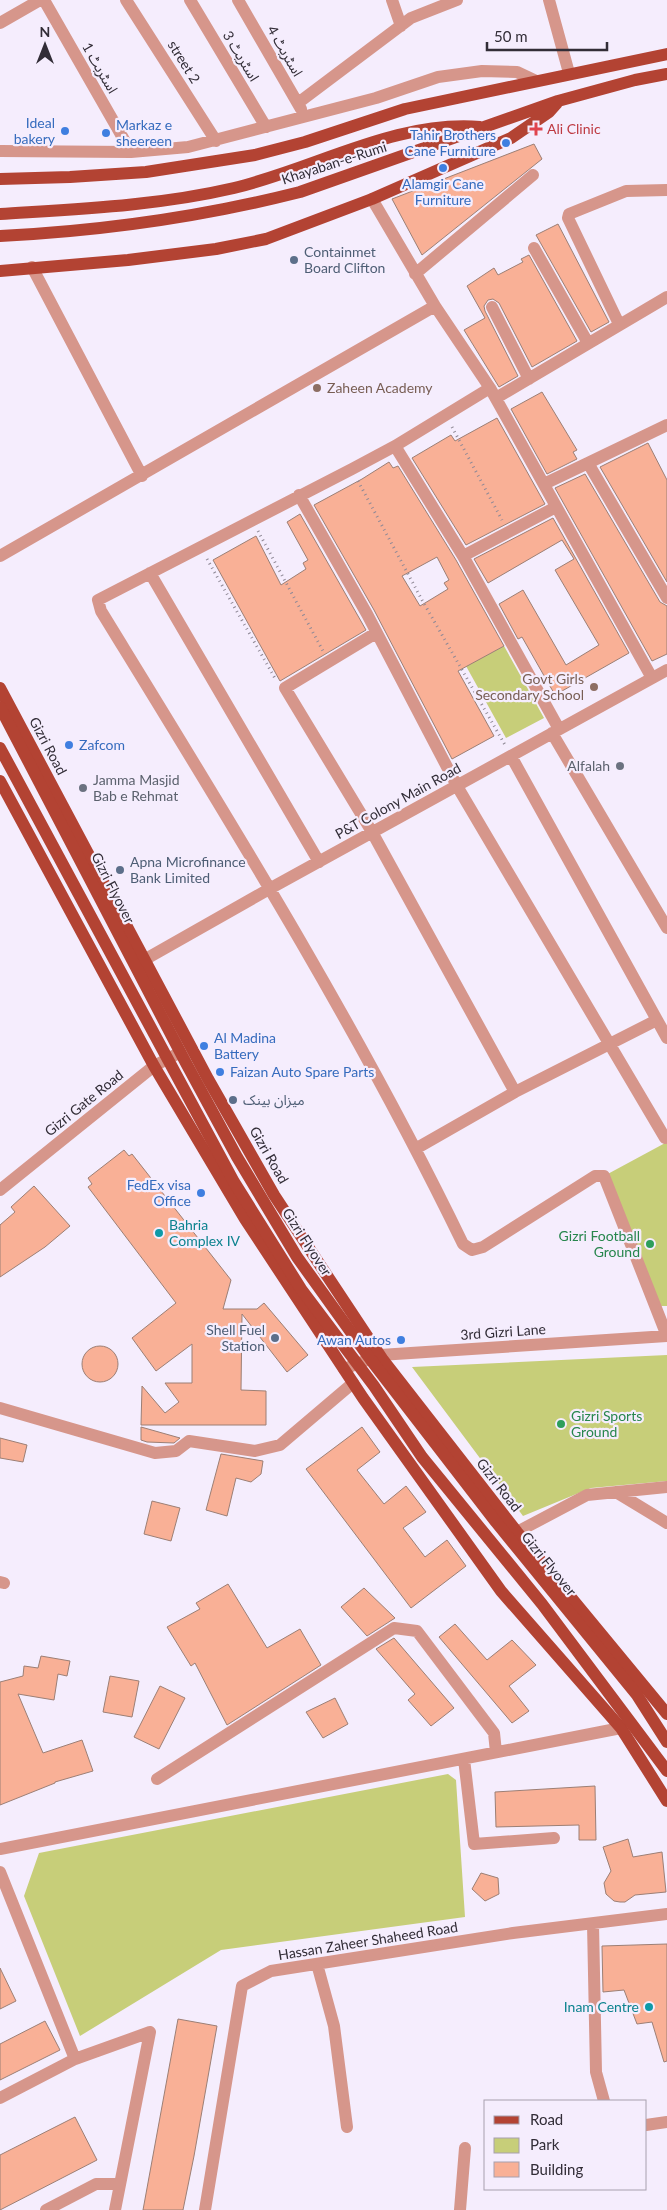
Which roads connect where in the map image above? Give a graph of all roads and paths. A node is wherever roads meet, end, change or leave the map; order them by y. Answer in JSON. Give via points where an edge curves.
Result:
{"nodes":[{"id":1,"x":40,"y":0,"type":"edge"},
{"id":2,"x":44,"y":0,"type":"edge"},
{"id":3,"x":126,"y":0,"type":"edge"},
{"id":4,"x":190,"y":0,"type":"edge"},
{"id":5,"x":238,"y":0,"type":"edge"},
{"id":6,"x":392,"y":0,"type":"edge"},
{"id":7,"x":549,"y":0,"type":"edge"},
{"id":8,"x":451,"y":1,"type":"edge"},
{"id":9,"x":0,"y":23,"type":"edge"},
{"id":10,"x":401,"y":26,"type":"junction"},
{"id":11,"x":667,"y":54,"type":"edge"},
{"id":12,"x":569,"y":73,"type":"junction"},
{"id":13,"x":667,"y":74,"type":"edge"},
{"id":14,"x":536,"y":81,"type":"junction"},
{"id":15,"x":558,"y":100,"type":"junction"},
{"id":16,"x":298,"y":103,"type":"junction"},
{"id":17,"x":306,"y":117,"type":"junction"},
{"id":18,"x":266,"y":126,"type":"junction"},
{"id":19,"x":485,"y":128,"type":"junction"},
{"id":20,"x":216,"y":141,"type":"junction"},
{"id":21,"x":0,"y":152,"type":"edge"},
{"id":22,"x":131,"y":152,"type":"junction"},
{"id":23,"x":533,"y":175,"type":"dead end"},
{"id":24,"x":0,"y":178,"type":"edge"},
{"id":25,"x":667,"y":190,"type":"edge"},
{"id":26,"x":372,"y":199,"type":"junction"},
{"id":27,"x":0,"y":214,"type":"edge"},
{"id":28,"x":0,"y":236,"type":"edge"},
{"id":29,"x":534,"y":248,"type":"dead end"},
{"id":30,"x":32,"y":267,"type":"junction"},
{"id":31,"x":0,"y":271,"type":"edge"},
{"id":32,"x":415,"y":274,"type":"junction"},
{"id":33,"x":667,"y":297,"type":"edge"},
{"id":34,"x":435,"y":306,"type":"junction"},
{"id":35,"x":492,"y":307,"type":"dead end"},
{"id":36,"x":619,"y":324,"type":"junction"},
{"id":37,"x":588,"y":342,"type":"junction"},
{"id":38,"x":529,"y":379,"type":"junction"},
{"id":39,"x":493,"y":393,"type":"junction"},
{"id":40,"x":446,"y":416,"type":"junction"},
{"id":41,"x":667,"y":425,"type":"edge"},
{"id":42,"x":395,"y":446,"type":"junction"},
{"id":43,"x":588,"y":463,"type":"junction"},
{"id":44,"x":352,"y":469,"type":"junction"},
{"id":45,"x":142,"y":476,"type":"junction"},
{"id":46,"x":544,"y":484,"type":"junction"},
{"id":47,"x":299,"y":495,"type":"junction"},
{"id":48,"x":556,"y":507,"type":"junction"},
{"id":49,"x":251,"y":520,"type":"junction"},
{"id":50,"x":508,"y":532,"type":"junction"},
{"id":51,"x":200,"y":547,"type":"junction"},
{"id":52,"x":0,"y":556,"type":"edge"},
{"id":53,"x":463,"y":556,"type":"junction"},
{"id":54,"x":150,"y":573,"type":"junction"},
{"id":55,"x":667,"y":598,"type":"edge"},
{"id":56,"x":376,"y":633,"type":"junction"},
{"id":57,"x":328,"y":661,"type":"junction"},
{"id":58,"x":667,"y":670,"type":"edge"},
{"id":59,"x":652,"y":678,"type":"junction"},
{"id":60,"x":0,"y":688,"type":"edge"},
{"id":61,"x":285,"y":688,"type":"junction"},
{"id":62,"x":0,"y":707,"type":"edge"},
{"id":63,"x":556,"y":731,"type":"junction"},
{"id":64,"x":0,"y":748,"type":"edge"},
{"id":65,"x":511,"y":756,"type":"junction"},
{"id":66,"x":1,"y":786,"type":"edge"},
{"id":67,"x":457,"y":786,"type":"junction"},
{"id":68,"x":372,"y":832,"type":"junction"},
{"id":69,"x":319,"y":862,"type":"junction"},
{"id":70,"x":271,"y":888,"type":"junction"},
{"id":71,"x":667,"y":928,"type":"edge"},
{"id":72,"x":144,"y":960,"type":"junction"},
{"id":73,"x":657,"y":1020,"type":"junction"},
{"id":74,"x":667,"y":1038,"type":"edge"},
{"id":75,"x":609,"y":1043,"type":"junction"},
{"id":76,"x":191,"y":1047,"type":"junction"},
{"id":77,"x":154,"y":1066,"type":"junction"},
{"id":78,"x":515,"y":1092,"type":"junction"},
{"id":79,"x":664,"y":1138,"type":"dead end"},
{"id":80,"x":417,"y":1148,"type":"junction"},
{"id":81,"x":0,"y":1190,"type":"edge"},
{"id":82,"x":667,"y":1336,"type":"edge"},
{"id":83,"x":380,"y":1355,"type":"junction"},
{"id":84,"x":344,"y":1369,"type":"junction"},
{"id":85,"x":353,"y":1383,"type":"junction"},
{"id":86,"x":0,"y":1408,"type":"edge"},
{"id":87,"x":667,"y":1486,"type":"edge"},
{"id":88,"x":616,"y":1492,"type":"junction"},
{"id":89,"x":667,"y":1523,"type":"edge"},
{"id":90,"x":517,"y":1532,"type":"junction"},
{"id":91,"x":667,"y":1714,"type":"edge"},
{"id":92,"x":621,"y":1728,"type":"junction"},
{"id":93,"x":667,"y":1742,"type":"edge"},
{"id":94,"x":496,"y":1752,"type":"junction"},
{"id":95,"x":464,"y":1759,"type":"junction"},
{"id":96,"x":667,"y":1772,"type":"edge"},
{"id":97,"x":156,"y":1780,"type":"dead end"},
{"id":98,"x":667,"y":1801,"type":"edge"},
{"id":99,"x":554,"y":1838,"type":"dead end"},
{"id":100,"x":0,"y":1849,"type":"edge"},
{"id":101,"x":0,"y":1872,"type":"edge"},
{"id":102,"x":667,"y":1914,"type":"edge"},
{"id":103,"x":593,"y":1924,"type":"junction"},
{"id":104,"x":317,"y":1964,"type":"junction"},
{"id":105,"x":75,"y":2059,"type":"junction"},
{"id":106,"x":0,"y":2098,"type":"edge"},
{"id":107,"x":604,"y":2100,"type":"edge"},
{"id":108,"x":667,"y":2122,"type":"edge"},
{"id":109,"x":647,"y":2125,"type":"edge"},
{"id":110,"x":347,"y":2128,"type":"dead end"},
{"id":111,"x":465,"y":2148,"type":"dead end"},
{"id":112,"x":119,"y":2184,"type":"junction"},
{"id":113,"x":46,"y":2210,"type":"edge"},
{"id":114,"x":115,"y":2210,"type":"edge"},
{"id":115,"x":205,"y":2210,"type":"edge"},
{"id":116,"x":460,"y":2210,"type":"edge"}],
"edges":[{"from":1,"to":9,"type":"street"},
{"from":2,"to":22,"type":"street","name":"اسٹریٹ 1"},
{"from":3,"to":20,"type":"street","name":"street 2"},
{"from":4,"to":18,"type":"street","name":"اسٹریٹ 3"},
{"from":5,"to":16,"type":"street","name":"اسٹریٹ 4"},
{"from":6,"to":10,"type":"street"},
{"from":7,"to":12,"type":"street"},
{"from":8,"to":10,"type":"street","via":[[411,18]]},
{"from":10,"to":16,"type":"street"},
{"from":11,"to":12,"type":"main road"},
{"from":12,"to":14,"type":"main road"},
{"from":13,"to":15,"type":"main road","name":"Khayaban-e-Rumi"},
{"from":14,"to":17,"type":"street","via":[[518,72],[482,71],[438,77]]},
{"from":14,"to":24,"type":"main road","via":[[406,109],[254,155],[146,172]]},
{"from":15,"to":19,"type":"main road","name":"Khayaban-e-Rumi"},
{"from":15,"to":26,"type":"main road","via":[[549,112],[511,138]]},
{"from":16,"to":17,"type":"street","name":"اسٹریٹ 4"},
{"from":17,"to":18,"type":"street"},
{"from":18,"to":20,"type":"street"},
{"from":19,"to":27,"type":"main road","via":[[453,125],[418,130],[236,187],[189,197],[112,207]]},
{"from":19,"to":28,"type":"main road","name":"Khayaban-e-Rumi","via":[[300,192],[200,216],[133,226]]},
{"from":20,"to":22,"type":"street","via":[[188,148]]},
{"from":21,"to":22,"type":"street"},
{"from":23,"to":32,"type":"street"},
{"from":25,"to":36,"type":"street","via":[[626,191],[568,214]]},
{"from":26,"to":30,"type":"main road","via":[[266,239],[128,260]]},
{"from":26,"to":32,"type":"street"},
{"from":29,"to":37,"type":"street"},
{"from":30,"to":31,"type":"main road"},
{"from":30,"to":45,"type":"street"},
{"from":32,"to":34,"type":"street"},
{"from":33,"to":36,"type":"street"},
{"from":34,"to":39,"type":"street"},
{"from":34,"to":45,"type":"street"},
{"from":35,"to":38,"type":"street"},
{"from":36,"to":37,"type":"street"},
{"from":37,"to":38,"type":"street"},
{"from":38,"to":39,"type":"street"},
{"from":39,"to":40,"type":"street"},
{"from":39,"to":46,"type":"street"},
{"from":40,"to":42,"type":"street"},
{"from":40,"to":50,"type":"path"},
{"from":41,"to":43,"type":"street"},
{"from":42,"to":44,"type":"street"},
{"from":42,"to":53,"type":"street"},
{"from":43,"to":46,"type":"street"},
{"from":43,"to":55,"type":"street"},
{"from":44,"to":47,"type":"street"},
{"from":44,"to":65,"type":"path"},
{"from":45,"to":52,"type":"street"},
{"from":46,"to":48,"type":"street"},
{"from":47,"to":49,"type":"street"},
{"from":47,"to":56,"type":"street"},
{"from":48,"to":50,"type":"street"},
{"from":48,"to":59,"type":"street"},
{"from":49,"to":51,"type":"street"},
{"from":49,"to":57,"type":"path"},
{"from":50,"to":53,"type":"street"},
{"from":51,"to":54,"type":"street"},
{"from":51,"to":61,"type":"path","via":[[276,681]]},
{"from":53,"to":63,"type":"street"},
{"from":54,"to":69,"type":"street"},
{"from":54,"to":70,"type":"street","via":[[98,600],[101,611]]},
{"from":56,"to":57,"type":"street"},
{"from":56,"to":67,"type":"street"},
{"from":57,"to":61,"type":"street"},
{"from":58,"to":59,"type":"street","name":"P&T Colony Main Road"},
{"from":59,"to":63,"type":"street","name":"P&T Colony Main Road"},
{"from":60,"to":72,"type":"main road","name":"Gizri Road"},
{"from":61,"to":68,"type":"street"},
{"from":62,"to":93,"type":"main road","name":"Gizri Flyover","bridge":true,"via":[[186,1063],[297,1257],[371,1360],[496,1522],[637,1695]]},
{"from":63,"to":65,"type":"street","name":"P&T Colony Main Road"},
{"from":63,"to":71,"type":"street"},
{"from":64,"to":96,"type":"main road","bridge":true,"via":[[234,1182],[301,1289],[374,1386],[422,1457],[542,1604]]},
{"from":65,"to":67,"type":"street","name":"P&T Colony Main Road"},
{"from":65,"to":73,"type":"street"},
{"from":66,"to":77,"type":"main road"},
{"from":67,"to":68,"type":"street","name":"P&T Colony Main Road"},
{"from":67,"to":75,"type":"street"},
{"from":68,"to":69,"type":"street","name":"P&T Colony Main Road"},
{"from":68,"to":78,"type":"street"},
{"from":69,"to":70,"type":"street","name":"P&T Colony Main Road"},
{"from":70,"to":72,"type":"street","name":"P&T Colony Main Road"},
{"from":70,"to":80,"type":"street"},
{"from":72,"to":76,"type":"main road","name":"Gizri Road"},
{"from":73,"to":74,"type":"street"},
{"from":73,"to":75,"type":"street"},
{"from":75,"to":78,"type":"street"},
{"from":75,"to":79,"type":"street"},
{"from":76,"to":77,"type":"street","name":"Gizri Gate Road"},
{"from":76,"to":83,"type":"main road","name":"Gizri Road","via":[[274,1195]]},
{"from":77,"to":81,"type":"street","name":"Gizri Gate Road"},
{"from":77,"to":84,"type":"main road","via":[[245,1219]]},
{"from":78,"to":80,"type":"street"},
{"from":80,"to":82,"type":"street","via":[[463,1244],[472,1250],[483,1247],[595,1176],[604,1176]]},
{"from":82,"to":83,"type":"street","name":"3rd Gizri Lane"},
{"from":83,"to":84,"type":"street","name":"3rd Gizri Lane"},
{"from":83,"to":90,"type":"main road","name":"Gizri Road"},
{"from":84,"to":85,"type":"main road"},
{"from":85,"to":86,"type":"street","via":[[280,1445],[255,1451],[189,1441],[176,1450],[155,1453]]},
{"from":85,"to":92,"type":"main road","via":[[501,1591]]},
{"from":87,"to":88,"type":"street"},
{"from":88,"to":89,"type":"street"},
{"from":88,"to":90,"type":"street","via":[[587,1495]]},
{"from":90,"to":91,"type":"main road","name":"Gizri Road"},
{"from":92,"to":94,"type":"street"},
{"from":92,"to":98,"type":"main road"},
{"from":94,"to":95,"type":"street"},
{"from":94,"to":97,"type":"street","via":[[494,1733],[417,1631],[394,1628]]},
{"from":95,"to":99,"type":"street","via":[[474,1844]]},
{"from":95,"to":100,"type":"street"},
{"from":101,"to":105,"type":"street"},
{"from":102,"to":103,"type":"street","name":"Hassan Zaheer Shaheed Road"},
{"from":103,"to":104,"type":"street","name":"Hassan Zaheer Shaheed Road","via":[[513,1933]]},
{"from":103,"to":107,"type":"street","via":[[596,2072]]},
{"from":104,"to":110,"type":"street","via":[[334,2026]]},
{"from":104,"to":115,"type":"street","name":"Hassan Zaheer Shaheed Road","via":[[271,1971],[242,1986]]},
{"from":105,"to":106,"type":"street"},
{"from":105,"to":112,"type":"street","via":[[150,2032]]},
{"from":108,"to":109,"type":"street"},
{"from":111,"to":116,"type":"street"},
{"from":112,"to":113,"type":"street","via":[[96,2184]]},
{"from":112,"to":114,"type":"street"}]}
